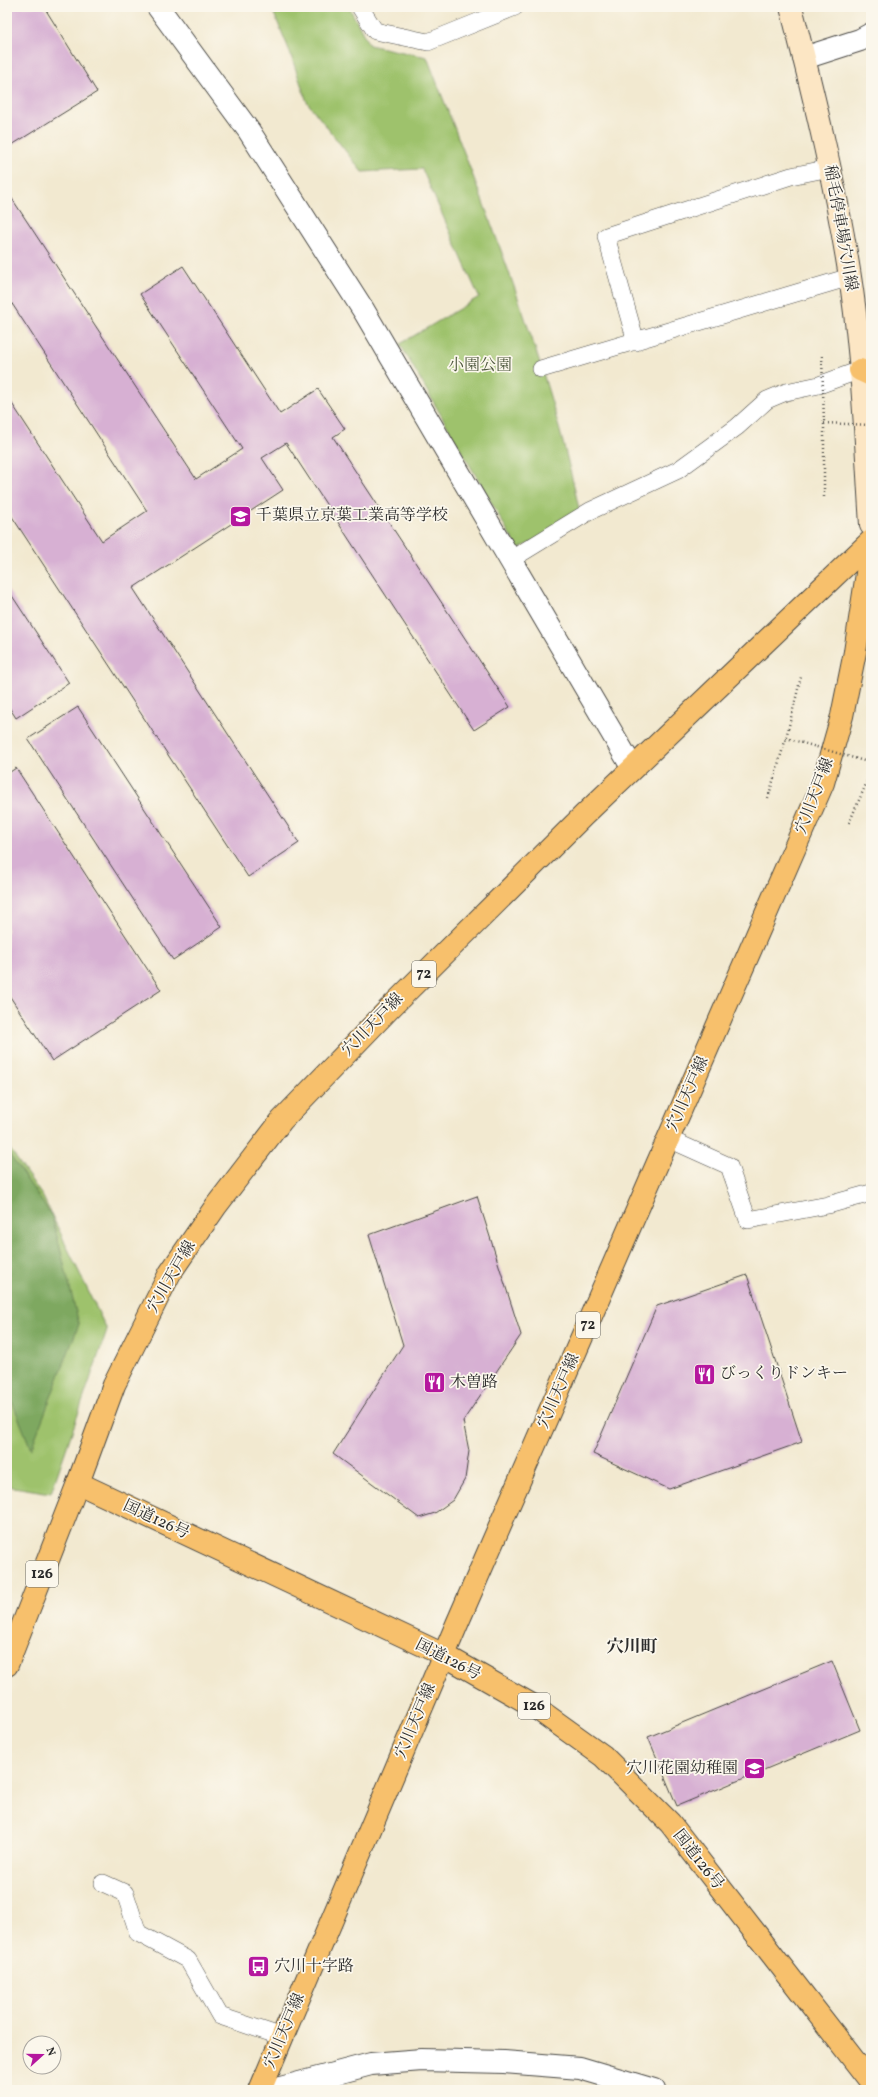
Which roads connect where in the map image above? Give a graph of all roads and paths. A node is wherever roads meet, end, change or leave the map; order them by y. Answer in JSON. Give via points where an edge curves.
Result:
{"nodes":[{"id":1,"x":158,"y":7,"type":"edge"},
{"id":2,"x":360,"y":7,"type":"edge"},
{"id":3,"x":515,"y":7,"type":"edge"},
{"id":4,"x":790,"y":7,"type":"edge"},
{"id":5,"x":871,"y":34,"type":"edge"},
{"id":6,"x":804,"y":58,"type":"junction"},
{"id":7,"x":830,"y":168,"type":"junction"},
{"id":8,"x":850,"y":277,"type":"junction"},
{"id":9,"x":636,"y":342,"type":"junction"},
{"id":10,"x":822,"y":356,"type":"dead end"},
{"id":11,"x":541,"y":369,"type":"dead end"},
{"id":12,"x":866,"y":373,"type":"edge"},
{"id":13,"x":824,"y":423,"type":"junction"},
{"id":14,"x":871,"y":425,"type":"edge"},
{"id":15,"x":824,"y":499,"type":"dead end"},
{"id":16,"x":871,"y":525,"type":"edge"},
{"id":17,"x":871,"y":541,"type":"edge"},
{"id":18,"x":871,"y":547,"type":"edge"},
{"id":19,"x":510,"y":560,"type":"junction"},
{"id":20,"x":801,"y":676,"type":"dead end"},
{"id":21,"x":786,"y":738,"type":"junction"},
{"id":22,"x":871,"y":763,"type":"edge"},
{"id":23,"x":632,"y":767,"type":"junction"},
{"id":24,"x":871,"y":773,"type":"edge"},
{"id":25,"x":768,"y":798,"type":"dead end"},
{"id":26,"x":849,"y":823,"type":"dead end"},
{"id":27,"x":669,"y":1139,"type":"junction"},
{"id":28,"x":871,"y":1193,"type":"edge"},
{"id":29,"x":78,"y":1483,"type":"junction"},
{"id":30,"x":444,"y":1656,"type":"junction"},
{"id":31,"x":7,"y":1665,"type":"edge"},
{"id":32,"x":102,"y":1883,"type":"dead end"},
{"id":33,"x":283,"y":2037,"type":"junction"},
{"id":34,"x":871,"y":2082,"type":"edge"},
{"id":35,"x":260,"y":2090,"type":"edge"},
{"id":36,"x":272,"y":2090,"type":"edge"},
{"id":37,"x":654,"y":2090,"type":"edge"}],
"edges":[{"from":1,"to":19,"type":"street","via":[[249,131],[364,311]]},
{"from":2,"to":3,"type":"lane","via":[[375,31],[428,42]]},
{"from":4,"to":6,"type":"main road","name":"稲毛停車場穴川線"},
{"from":5,"to":6,"type":"street"},
{"from":6,"to":7,"type":"main road","name":"稲毛停車場穴川線"},
{"from":7,"to":8,"type":"main road","name":"稲毛停車場穴川線"},
{"from":7,"to":9,"type":"lane","via":[[791,176],[606,236]]},
{"from":8,"to":9,"type":"lane"},
{"from":8,"to":12,"type":"main road","name":"稲毛停車場穴川線"},
{"from":9,"to":11,"type":"lane"},
{"from":10,"to":13,"type":"path","bridge":true},
{"from":12,"to":16,"type":"main road","name":"稲毛停車場穴川線"},
{"from":12,"to":19,"type":"lane","via":[[786,392],[767,400],[737,427],[678,470],[590,511]]},
{"from":13,"to":14,"type":"path","bridge":true},
{"from":13,"to":15,"type":"path","bridge":true},
{"from":17,"to":23,"type":"main road","name":"穴川天戸線","number":"72"},
{"from":18,"to":27,"type":"main road","name":"穴川天戸線","number":"72","via":[[855,652],[842,716],[824,783]]},
{"from":19,"to":23,"type":"street"},
{"from":20,"to":21,"type":"path"},
{"from":21,"to":22,"type":"path","bridge":true},
{"from":21,"to":25,"type":"path"},
{"from":23,"to":29,"type":"main road","name":"穴川天戸線","number":"72","via":[[389,1009],[282,1120],[216,1206],[170,1274],[114,1385]]},
{"from":24,"to":26,"type":"path"},
{"from":27,"to":28,"type":"lane","via":[[729,1166],[748,1220],[828,1205]]},
{"from":27,"to":30,"type":"main road","name":"穴川天戸線","number":"72"},
{"from":29,"to":30,"type":"main road","name":"国道126号","number":"126"},
{"from":29,"to":31,"type":"main road","number":"126"},
{"from":30,"to":33,"type":"main road","name":"穴川天戸線","number":"72"},
{"from":30,"to":34,"type":"main road","name":"国道126号","number":"126","via":[[532,1705],[603,1756],[670,1823]]},
{"from":32,"to":33,"type":"lane","via":[[125,1893],[138,1933],[188,1960],[220,2016]]},
{"from":33,"to":35,"type":"main road","name":"穴川天戸線","number":"72"},
{"from":36,"to":37,"type":"street","via":[[371,2064],[422,2060],[504,2062],[580,2068]]}]}
